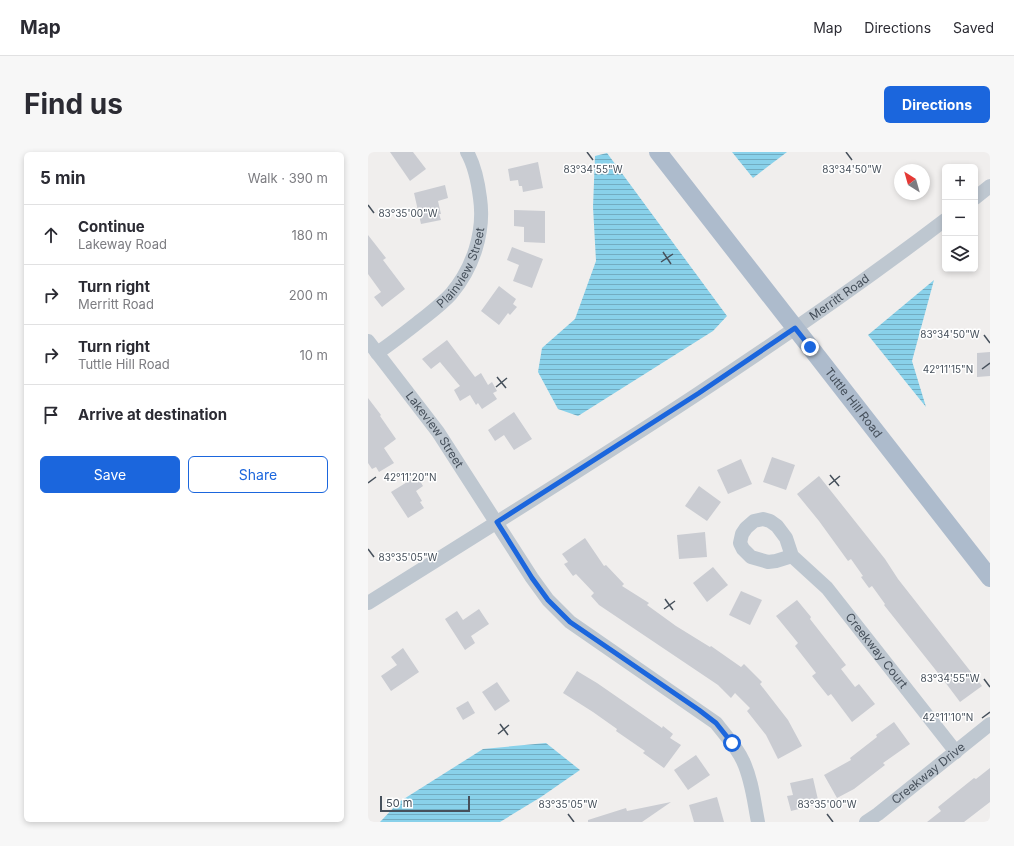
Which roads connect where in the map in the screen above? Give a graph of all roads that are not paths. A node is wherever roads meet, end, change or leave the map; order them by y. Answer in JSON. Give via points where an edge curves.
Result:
{"nodes":[{"id":1,"x":466,"y":152,"type":"edge"},
{"id":2,"x":658,"y":152,"type":"edge"},
{"id":3,"x":990,"y":186,"type":"edge"},
{"id":4,"x":978,"y":196,"type":"edge"},
{"id":5,"x":942,"y":222,"type":"edge"},
{"id":6,"x":795,"y":328,"type":"junction"},
{"id":7,"x":368,"y":341,"type":"edge"},
{"id":8,"x":377,"y":353,"type":"junction"},
{"id":9,"x":497,"y":522,"type":"junction"},
{"id":10,"x":792,"y":556,"type":"dead end"},
{"id":11,"x":990,"y":578,"type":"edge"},
{"id":12,"x":368,"y":602,"type":"edge"},
{"id":13,"x":990,"y":724,"type":"edge"},
{"id":14,"x":956,"y":752,"type":"junction"},
{"id":15,"x":758,"y":822,"type":"edge"},
{"id":16,"x":866,"y":822,"type":"edge"}],
"edges":[{"from":1,"to":8,"type":"street","name":"Plainview Street","via":[[476,173],[482,211],[478,242],[470,264],[444,302]]},
{"from":2,"to":6,"type":"main road","name":"Tuttle Hill Road"},
{"from":3,"to":4,"type":"street"},
{"from":5,"to":6,"type":"street","name":"Merritt Road"},
{"from":6,"to":9,"type":"street","name":"Merritt Road","via":[[699,393]]},
{"from":6,"to":11,"type":"main road","name":"Tuttle Hill Road"},
{"from":7,"to":8,"type":"street","name":"Lakeview Street"},
{"from":8,"to":9,"type":"street","name":"Lakeview Street","via":[[438,432]]},
{"from":9,"to":12,"type":"street","name":"Merritt Road"},
{"from":9,"to":15,"type":"street","name":"Lakeview Street","via":[[548,600],[570,622],[716,723],[743,761],[752,788]]},
{"from":10,"to":14,"type":"street","name":"Creekway Court","via":[[827,588]]},
{"from":13,"to":14,"type":"street","name":"Creekway Drive"},
{"from":14,"to":16,"type":"street","name":"Creekway Drive"}]}
